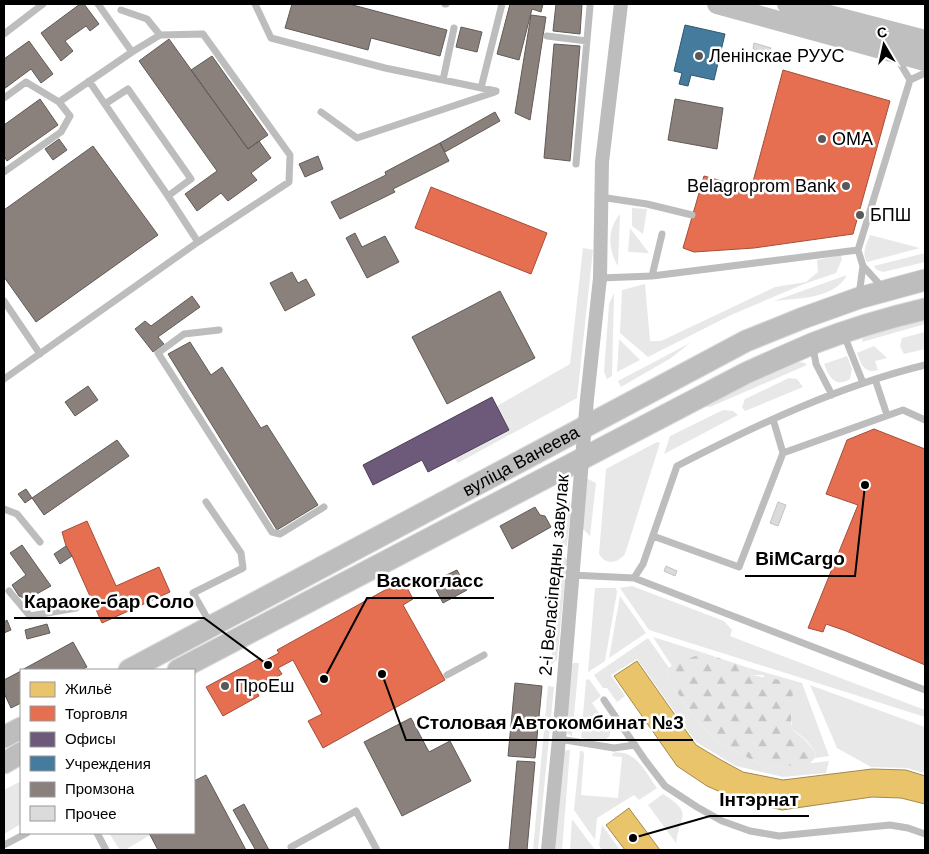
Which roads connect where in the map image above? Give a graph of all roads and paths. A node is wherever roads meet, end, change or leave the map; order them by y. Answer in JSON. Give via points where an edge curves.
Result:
{"nodes":[{"id":1,"x":43,"y":4,"type":"edge"},
{"id":2,"x":98,"y":4,"type":"edge"},
{"id":3,"x":255,"y":4,"type":"edge"},
{"id":4,"x":502,"y":4,"type":"edge"},
{"id":5,"x":621,"y":4,"type":"edge"},
{"id":6,"x":717,"y":4,"type":"edge"},
{"id":7,"x":787,"y":4,"type":"edge"},
{"id":8,"x":590,"y":6,"type":"dead end"},
{"id":9,"x":121,"y":10,"type":"dead end"},
{"id":10,"x":768,"y":10,"type":"edge"},
{"id":11,"x":454,"y":28,"type":"dead end"},
{"id":12,"x":4,"y":34,"type":"edge"},
{"id":13,"x":160,"y":35,"type":"junction"},
{"id":14,"x":547,"y":36,"type":"dead end"},
{"id":15,"x":925,"y":40,"type":"edge"},
{"id":16,"x":587,"y":41,"type":"junction"},
{"id":17,"x":132,"y":52,"type":"junction"},
{"id":18,"x":893,"y":52,"type":"junction"},
{"id":19,"x":925,"y":61,"type":"edge"},
{"id":20,"x":925,"y":73,"type":"edge"},
{"id":21,"x":443,"y":80,"type":"junction"},
{"id":22,"x":910,"y":80,"type":"junction"},
{"id":23,"x":89,"y":81,"type":"junction"},
{"id":24,"x":481,"y":88,"type":"junction"},
{"id":25,"x":4,"y":98,"type":"edge"},
{"id":26,"x":59,"y":102,"type":"junction"},
{"id":27,"x":105,"y":104,"type":"junction"},
{"id":28,"x":321,"y":112,"type":"dead end"},
{"id":29,"x":576,"y":164,"type":"dead end"},
{"id":30,"x":4,"y":172,"type":"edge"},
{"id":31,"x":168,"y":196,"type":"junction"},
{"id":32,"x":600,"y":196,"type":"junction"},
{"id":33,"x":692,"y":215,"type":"dead end"},
{"id":34,"x":662,"y":234,"type":"dead end"},
{"id":35,"x":198,"y":242,"type":"junction"},
{"id":36,"x":858,"y":250,"type":"junction"},
{"id":37,"x":863,"y":266,"type":"junction"},
{"id":38,"x":652,"y":276,"type":"junction"},
{"id":39,"x":600,"y":278,"type":"junction"},
{"id":40,"x":925,"y":280,"type":"edge"},
{"id":41,"x":886,"y":290,"type":"junction"},
{"id":42,"x":859,"y":298,"type":"junction"},
{"id":43,"x":4,"y":301,"type":"edge"},
{"id":44,"x":925,"y":309,"type":"edge"},
{"id":45,"x":218,"y":330,"type":"dead end"},
{"id":46,"x":844,"y":332,"type":"junction"},
{"id":47,"x":813,"y":344,"type":"junction"},
{"id":48,"x":40,"y":354,"type":"junction"},
{"id":49,"x":925,"y":364,"type":"edge"},
{"id":50,"x":4,"y":379,"type":"edge"},
{"id":51,"x":875,"y":379,"type":"junction"},
{"id":52,"x":863,"y":383,"type":"junction"},
{"id":53,"x":832,"y":395,"type":"junction"},
{"id":54,"x":887,"y":415,"type":"junction"},
{"id":55,"x":774,"y":419,"type":"junction"},
{"id":56,"x":925,"y":420,"type":"edge"},
{"id":57,"x":584,"y":427,"type":"junction"},
{"id":58,"x":783,"y":453,"type":"junction"},
{"id":59,"x":582,"y":460,"type":"junction"},
{"id":60,"x":206,"y":502,"type":"dead end"},
{"id":61,"x":324,"y":506,"type":"dead end"},
{"id":62,"x":4,"y":509,"type":"edge"},
{"id":63,"x":417,"y":515,"type":"junction"},
{"id":64,"x":653,"y":536,"type":"junction"},
{"id":65,"x":428,"y":540,"type":"junction"},
{"id":66,"x":40,"y":542,"type":"dead end"},
{"id":67,"x":572,"y":574,"type":"junction"},
{"id":68,"x":634,"y":578,"type":"junction"},
{"id":69,"x":9,"y":591,"type":"dead end"},
{"id":70,"x":76,"y":608,"type":"dead end"},
{"id":71,"x":212,"y":626,"type":"junction"},
{"id":72,"x":484,"y":655,"type":"dead end"},
{"id":73,"x":130,"y":669,"type":"edge"},
{"id":74,"x":180,"y":669,"type":"edge"},
{"id":75,"x":447,"y":675,"type":"dead end"},
{"id":76,"x":925,"y":690,"type":"edge"},
{"id":77,"x":604,"y":700,"type":"dead end"},
{"id":78,"x":20,"y":729,"type":"edge"},
{"id":79,"x":4,"y":737,"type":"edge"},
{"id":80,"x":559,"y":739,"type":"junction"},
{"id":81,"x":635,"y":744,"type":"junction"},
{"id":82,"x":20,"y":754,"type":"edge"},
{"id":83,"x":4,"y":762,"type":"edge"},
{"id":84,"x":25,"y":834,"type":"edge"},
{"id":85,"x":98,"y":834,"type":"edge"},
{"id":86,"x":925,"y":834,"type":"edge"},
{"id":87,"x":4,"y":845,"type":"edge"},
{"id":88,"x":291,"y":847,"type":"dead end"},
{"id":89,"x":106,"y":850,"type":"edge"},
{"id":90,"x":377,"y":850,"type":"edge"},
{"id":91,"x":548,"y":850,"type":"edge"}],
"edges":[{"from":1,"to":12,"type":"lane"},
{"from":2,"to":17,"type":"lane"},
{"from":3,"to":21,"type":"lane","via":[[271,38]]},
{"from":4,"to":24,"type":"lane"},
{"from":5,"to":32,"type":"street","name":"2-і Веласіпедны завулак"},
{"from":6,"to":10,"type":"main road"},
{"from":7,"to":15,"type":"main road"},
{"from":8,"to":16,"type":"lane"},
{"from":9,"to":13,"type":"lane","via":[[147,19]]},
{"from":10,"to":18,"type":"main road"},
{"from":11,"to":21,"type":"lane"},
{"from":13,"to":17,"type":"lane"},
{"from":13,"to":35,"type":"lane","via":[[204,34],[290,155],[289,182]]},
{"from":14,"to":16,"type":"lane"},
{"from":16,"to":29,"type":"lane"},
{"from":17,"to":23,"type":"lane"},
{"from":18,"to":19,"type":"main road"},
{"from":18,"to":22,"type":"lane"},
{"from":20,"to":22,"type":"lane"},
{"from":21,"to":24,"type":"lane"},
{"from":22,"to":36,"type":"lane"},
{"from":23,"to":26,"type":"lane"},
{"from":23,"to":27,"type":"lane"},
{"from":24,"to":28,"type":"lane","via":[[496,92],[357,138]]},
{"from":25,"to":26,"type":"lane","via":[[26,82]]},
{"from":26,"to":30,"type":"lane","via":[[70,116],[61,132]]},
{"from":27,"to":31,"type":"lane"},
{"from":27,"to":31,"type":"lane","via":[[128,89],[191,178]]},
{"from":31,"to":35,"type":"lane"},
{"from":32,"to":33,"type":"lane"},
{"from":32,"to":39,"type":"street","name":"2-і Веласіпедны завулак"},
{"from":34,"to":38,"type":"lane"},
{"from":35,"to":48,"type":"lane"},
{"from":36,"to":37,"type":"lane"},
{"from":36,"to":38,"type":"lane"},
{"from":37,"to":41,"type":"lane"},
{"from":37,"to":42,"type":"lane"},
{"from":38,"to":39,"type":"lane"},
{"from":39,"to":57,"type":"street","name":"2-і Веласіпедны завулак"},
{"from":40,"to":41,"type":"main road","name":"вуліца Ванеева"},
{"from":41,"to":42,"type":"main road","name":"вуліца Ванеева"},
{"from":42,"to":57,"type":"main road","name":"вуліца Ванеева","via":[[746,341]]},
{"from":43,"to":48,"type":"lane"},
{"from":44,"to":46,"type":"main road","name":"вуліца Ванеева"},
{"from":45,"to":61,"type":"lane","via":[[184,334],[158,353],[272,532],[280,534]]},
{"from":46,"to":47,"type":"main road","name":"вуліца Ванеева"},
{"from":46,"to":52,"type":"lane"},
{"from":47,"to":53,"type":"lane","via":[[816,364]]},
{"from":47,"to":59,"type":"main road","name":"вуліца Ванеева","via":[[746,374]]},
{"from":48,"to":50,"type":"lane"},
{"from":49,"to":51,"type":"lane"},
{"from":51,"to":52,"type":"lane"},
{"from":51,"to":54,"type":"lane"},
{"from":52,"to":53,"type":"lane"},
{"from":53,"to":55,"type":"lane"},
{"from":54,"to":56,"type":"lane","via":[[903,410]]},
{"from":54,"to":58,"type":"lane"},
{"from":55,"to":58,"type":"lane"},
{"from":55,"to":64,"type":"lane","via":[[677,466]]},
{"from":57,"to":59,"type":"street","name":"2-і Веласіпедны завулак"},
{"from":57,"to":63,"type":"main road","name":"вуліца Ванеева"},
{"from":58,"to":64,"type":"lane","via":[[739,567]]},
{"from":59,"to":65,"type":"main road","name":"вуліца Ванеева"},
{"from":59,"to":67,"type":"street","name":"2-і Веласіпедны завулак"},
{"from":60,"to":71,"type":"lane","via":[[241,553],[243,568],[193,593]]},
{"from":62,"to":66,"type":"lane","via":[[17,514]]},
{"from":63,"to":65,"type":"street"},
{"from":63,"to":71,"type":"main road","name":"вуліца Ванеева"},
{"from":64,"to":68,"type":"lane"},
{"from":65,"to":74,"type":"main road","name":"вуліца Ванеева"},
{"from":67,"to":68,"type":"lane"},
{"from":67,"to":80,"type":"street","name":"2-і Веласіпедны завулак"},
{"from":68,"to":76,"type":"lane"},
{"from":69,"to":70,"type":"lane","via":[[30,616]]},
{"from":71,"to":73,"type":"main road","name":"вуліца Ванеева"},
{"from":72,"to":75,"type":"lane"},
{"from":77,"to":81,"type":"lane"},
{"from":78,"to":79,"type":"main road"},
{"from":80,"to":81,"type":"lane","via":[[614,748]]},
{"from":80,"to":91,"type":"street","name":"2-і Веласіпедны завулак"},
{"from":81,"to":86,"type":"lane","via":[[666,786],[722,821],[750,831],[779,836],[890,825]]},
{"from":82,"to":83,"type":"main road"},
{"from":84,"to":87,"type":"lane"},
{"from":85,"to":89,"type":"lane"},
{"from":88,"to":90,"type":"lane","via":[[356,811]]}]}
